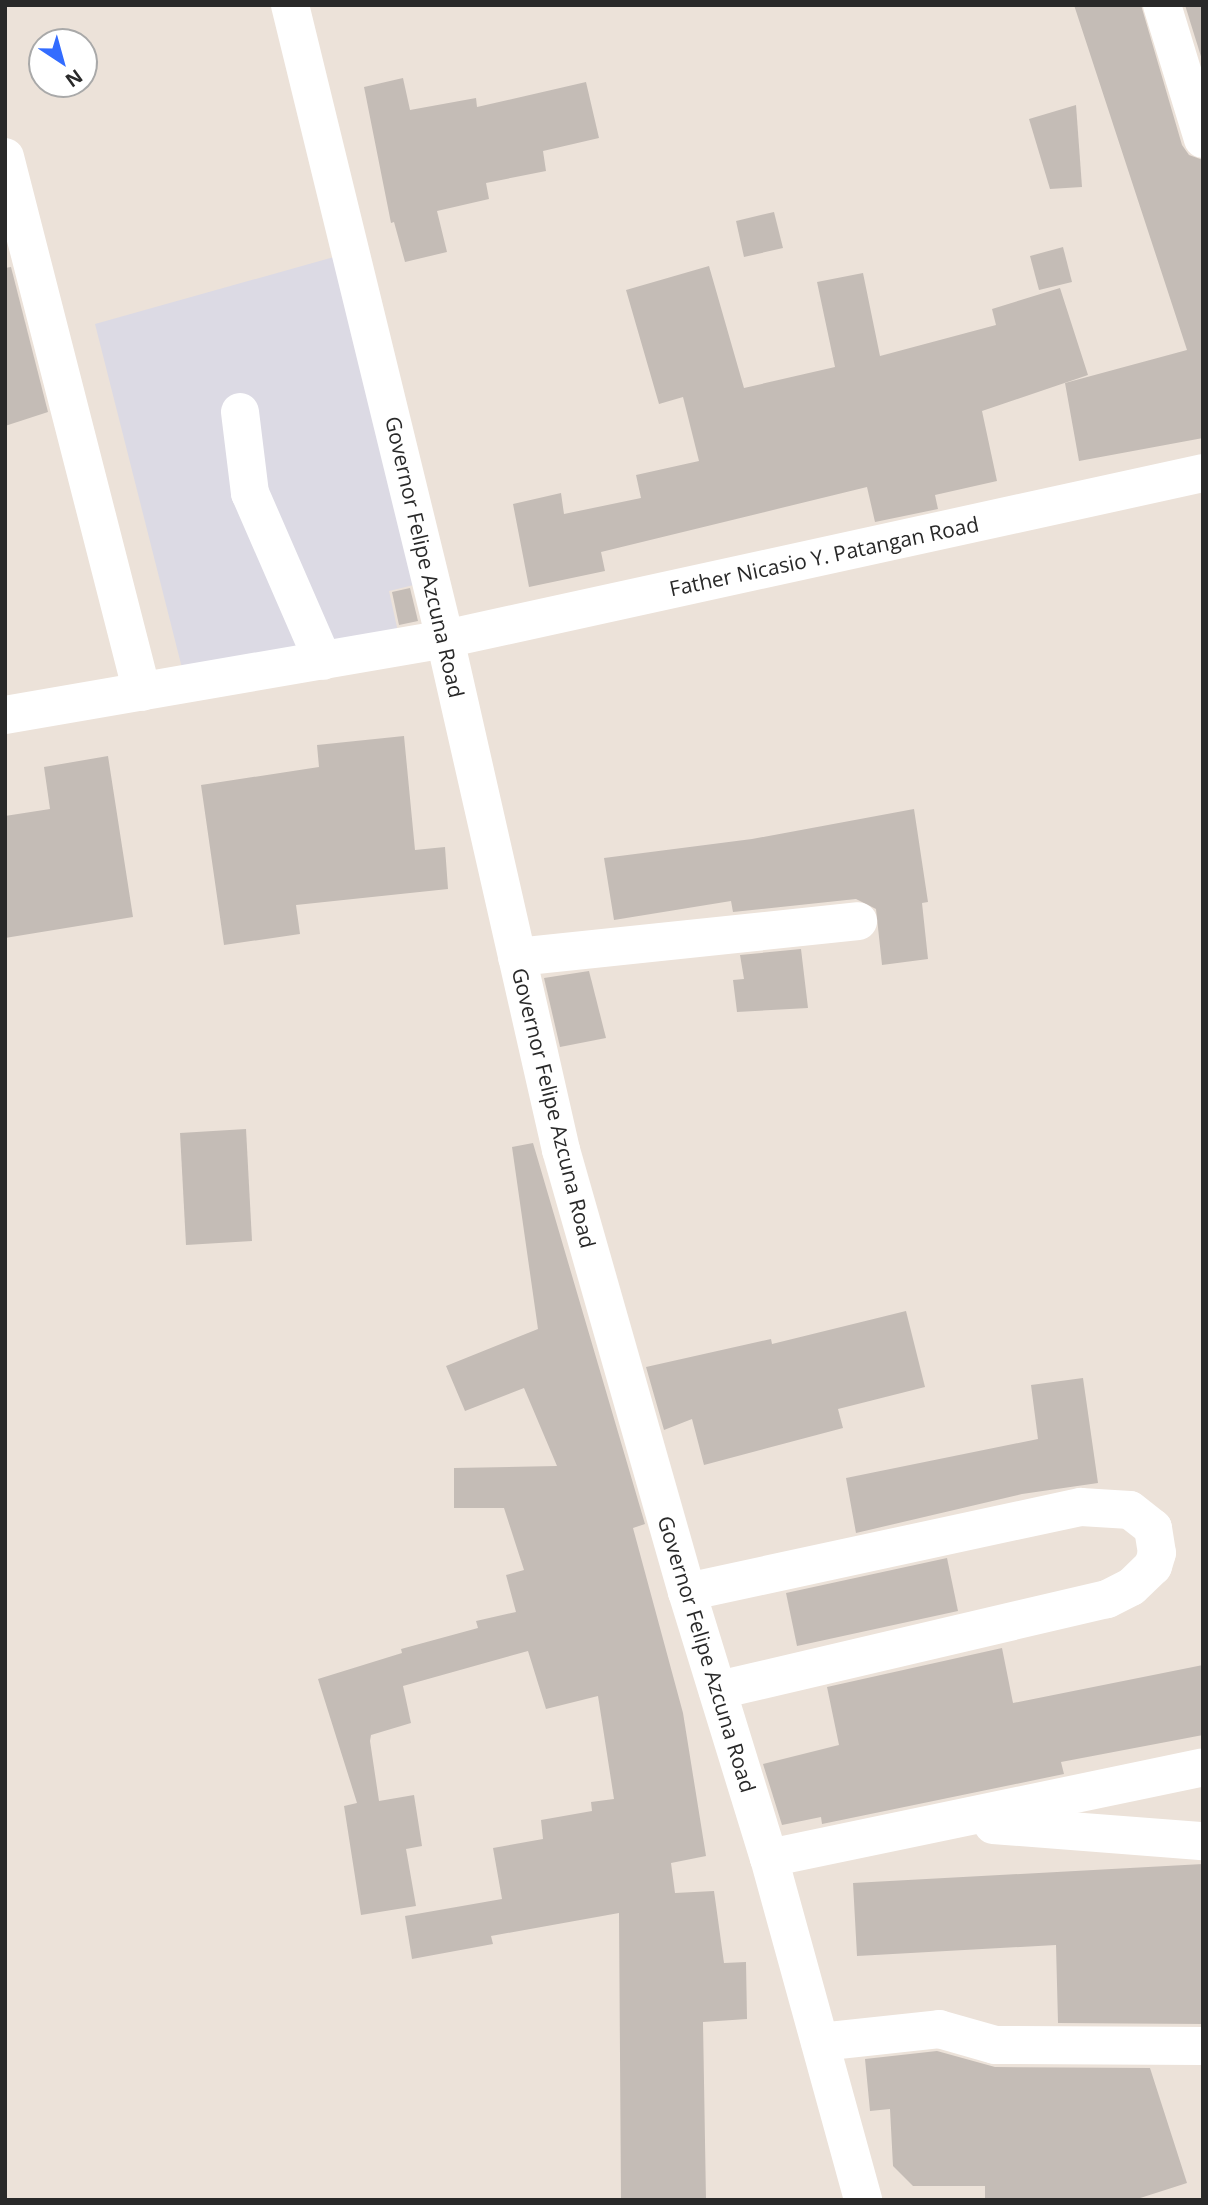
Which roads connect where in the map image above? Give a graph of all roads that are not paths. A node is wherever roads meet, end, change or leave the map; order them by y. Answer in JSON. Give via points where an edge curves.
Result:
{"nodes":[{"id":1,"x":290,"y":5,"type":"edge"},
{"id":2,"x":1162,"y":5,"type":"edge"},
{"id":3,"x":1203,"y":139,"type":"edge"},
{"id":4,"x":5,"y":157,"type":"edge"},
{"id":5,"x":240,"y":412,"type":"dead end"},
{"id":6,"x":1203,"y":473,"type":"edge"},
{"id":7,"x":445,"y":639,"type":"junction"},
{"id":8,"x":323,"y":661,"type":"junction"},
{"id":9,"x":142,"y":692,"type":"junction"},
{"id":10,"x":5,"y":715,"type":"edge"},
{"id":11,"x":858,"y":921,"type":"dead end"},
{"id":12,"x":517,"y":957,"type":"junction"},
{"id":13,"x":687,"y":1592,"type":"junction"},
{"id":14,"x":718,"y":1690,"type":"junction"},
{"id":15,"x":1203,"y":1767,"type":"edge"},
{"id":16,"x":949,"y":1822,"type":"junction"},
{"id":17,"x":1203,"y":1841,"type":"edge"},
{"id":18,"x":769,"y":1858,"type":"junction"},
{"id":19,"x":820,"y":2042,"type":"junction"},
{"id":20,"x":1203,"y":2046,"type":"edge"},
{"id":21,"x":863,"y":2200,"type":"edge"}],
"edges":[{"from":1,"to":7,"type":"street","name":"Governor Felipe Azcuna Road"},
{"from":2,"to":3,"type":"street"},
{"from":4,"to":9,"type":"street"},
{"from":5,"to":8,"type":"street","via":[[250,493]]},
{"from":6,"to":7,"type":"street","name":"Father Nicasio Y. Patangan Road"},
{"from":7,"to":8,"type":"street","name":"Father Nicasio Y. Patangan Road"},
{"from":7,"to":12,"type":"street","name":"Governor Felipe Azcuna Road"},
{"from":8,"to":9,"type":"street","name":"Father Nicasio Y. Patangan Road"},
{"from":9,"to":10,"type":"street","name":"Father Nicasio Y. Patangan Road"},
{"from":11,"to":12,"type":"street"},
{"from":12,"to":13,"type":"street","name":"Governor Felipe Azcuna Road","via":[[561,1150]]},
{"from":13,"to":14,"type":"street","name":"Governor Felipe Azcuna Road"},
{"from":13,"to":14,"type":"street","via":[[1081,1507],[1130,1510],[1153,1528],[1157,1553],[1153,1566],[1131,1587],[1107,1599]]},
{"from":14,"to":18,"type":"street","name":"Governor Felipe Azcuna Road"},
{"from":15,"to":16,"type":"street"},
{"from":16,"to":17,"type":"street"},
{"from":16,"to":18,"type":"street"},
{"from":18,"to":19,"type":"street","name":"Governor Felipe Azcuna Road"},
{"from":19,"to":20,"type":"street","via":[[939,2029],[996,2045]]},
{"from":19,"to":21,"type":"street","name":"Governor Felipe Azcuna Road"}]}
